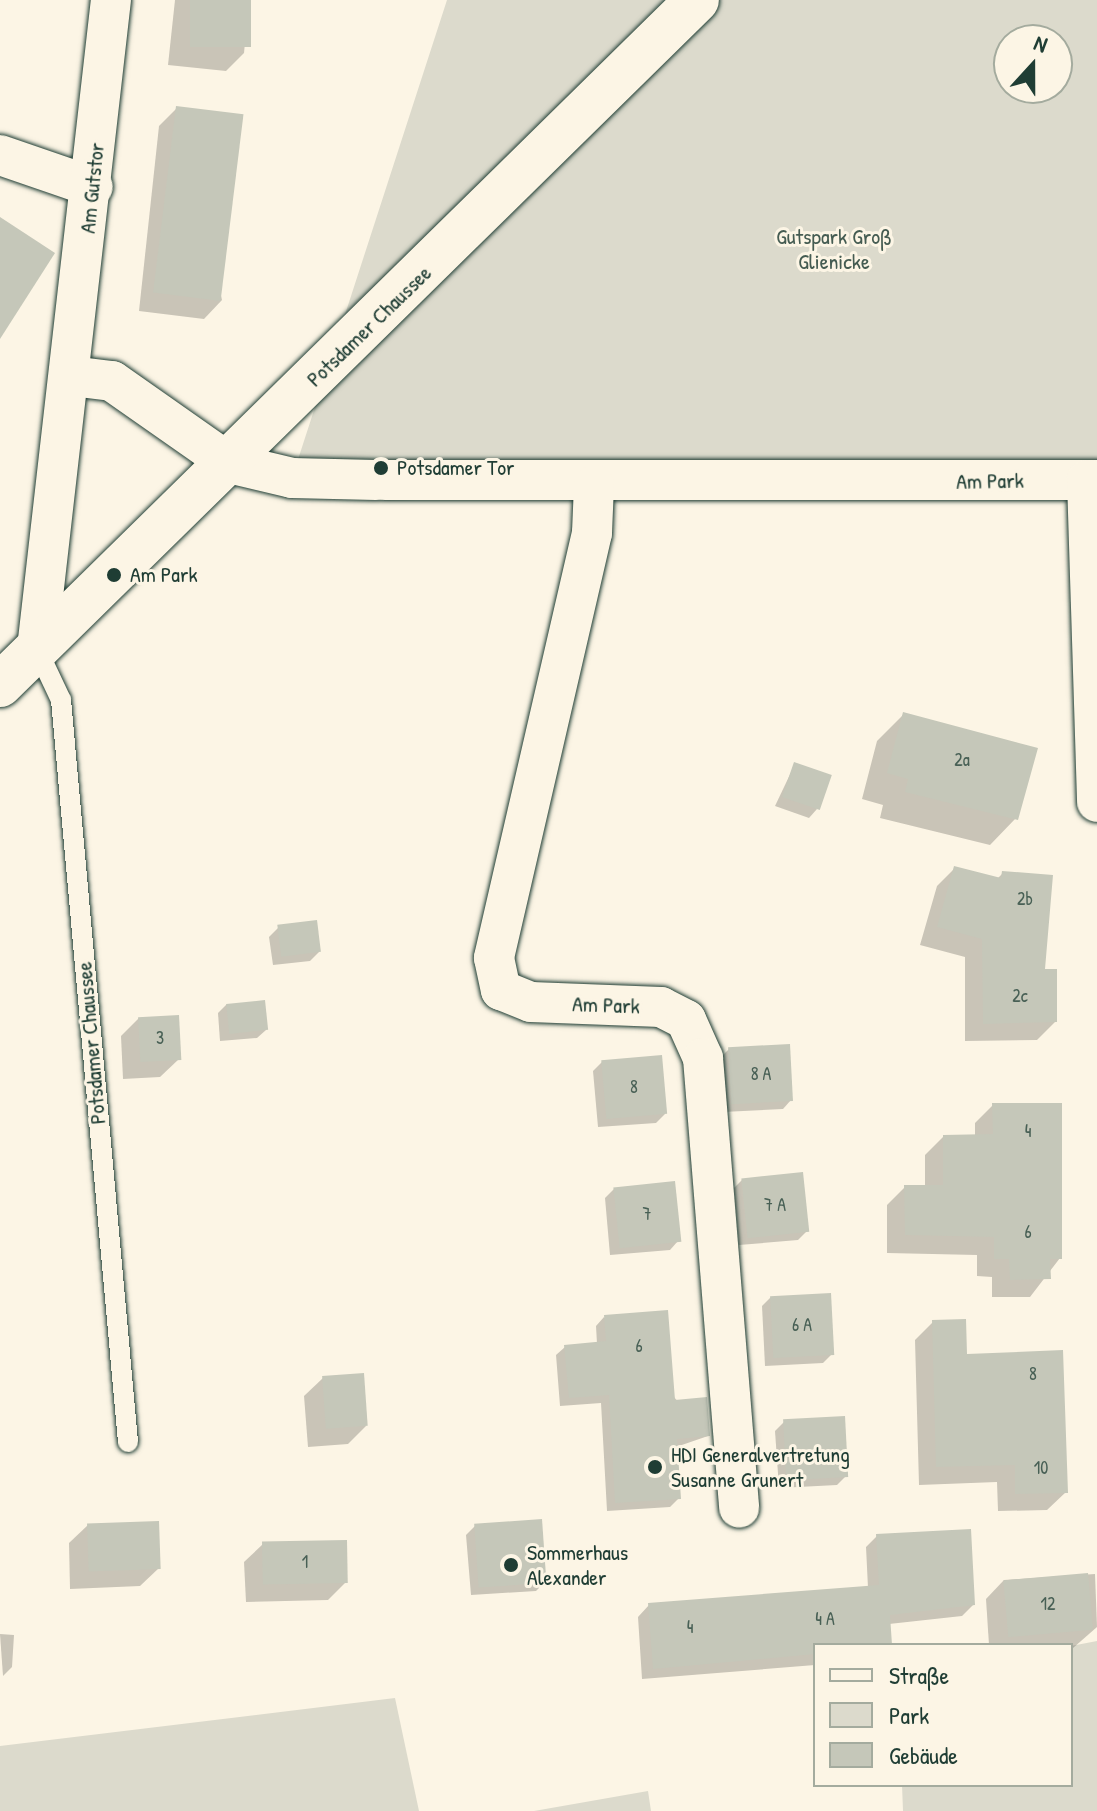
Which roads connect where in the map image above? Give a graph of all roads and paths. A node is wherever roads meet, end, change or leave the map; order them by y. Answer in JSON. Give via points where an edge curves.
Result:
{"nodes":[{"id":1,"x":111,"y":0,"type":"edge"},
{"id":2,"x":697,"y":0,"type":"edge"},
{"id":3,"x":0,"y":155,"type":"edge"},
{"id":4,"x":93,"y":187,"type":"junction"},
{"id":5,"x":71,"y":376,"type":"junction"},
{"id":6,"x":229,"y":463,"type":"junction"},
{"id":7,"x":1092,"y":480,"type":"edge"},
{"id":8,"x":594,"y":485,"type":"junction"},
{"id":9,"x":37,"y":649,"type":"junction"},
{"id":10,"x":0,"y":685,"type":"edge"},
{"id":11,"x":1097,"y":802,"type":"edge"},
{"id":12,"x":128,"y":1442,"type":"dead end"},
{"id":13,"x":739,"y":1508,"type":"dead end"}],
"edges":[{"from":1,"to":4,"type":"street","name":"Am Gutstor"},
{"from":2,"to":6,"type":"main road","name":"Potsdamer Chaussee"},
{"from":3,"to":4,"type":"street"},
{"from":4,"to":5,"type":"street","name":"Am Gutstor"},
{"from":5,"to":6,"type":"street","via":[[112,381]]},
{"from":5,"to":9,"type":"street","name":"Am Gutstor"},
{"from":6,"to":8,"type":"street","name":"Am Park","via":[[292,478]]},
{"from":6,"to":9,"type":"main road","name":"Potsdamer Chaussee"},
{"from":7,"to":8,"type":"street","name":"Am Park"},
{"from":7,"to":11,"type":"street"},
{"from":8,"to":13,"type":"street","name":"Am Park","via":[[592,533],[494,958],[501,990],[531,1002],[661,1007],[686,1020],[703,1058]]},
{"from":9,"to":10,"type":"main road","name":"Potsdamer Chaussee"},
{"from":9,"to":12,"type":"lane","name":"Potsdamer Chaussee","via":[[61,700]]}]}
